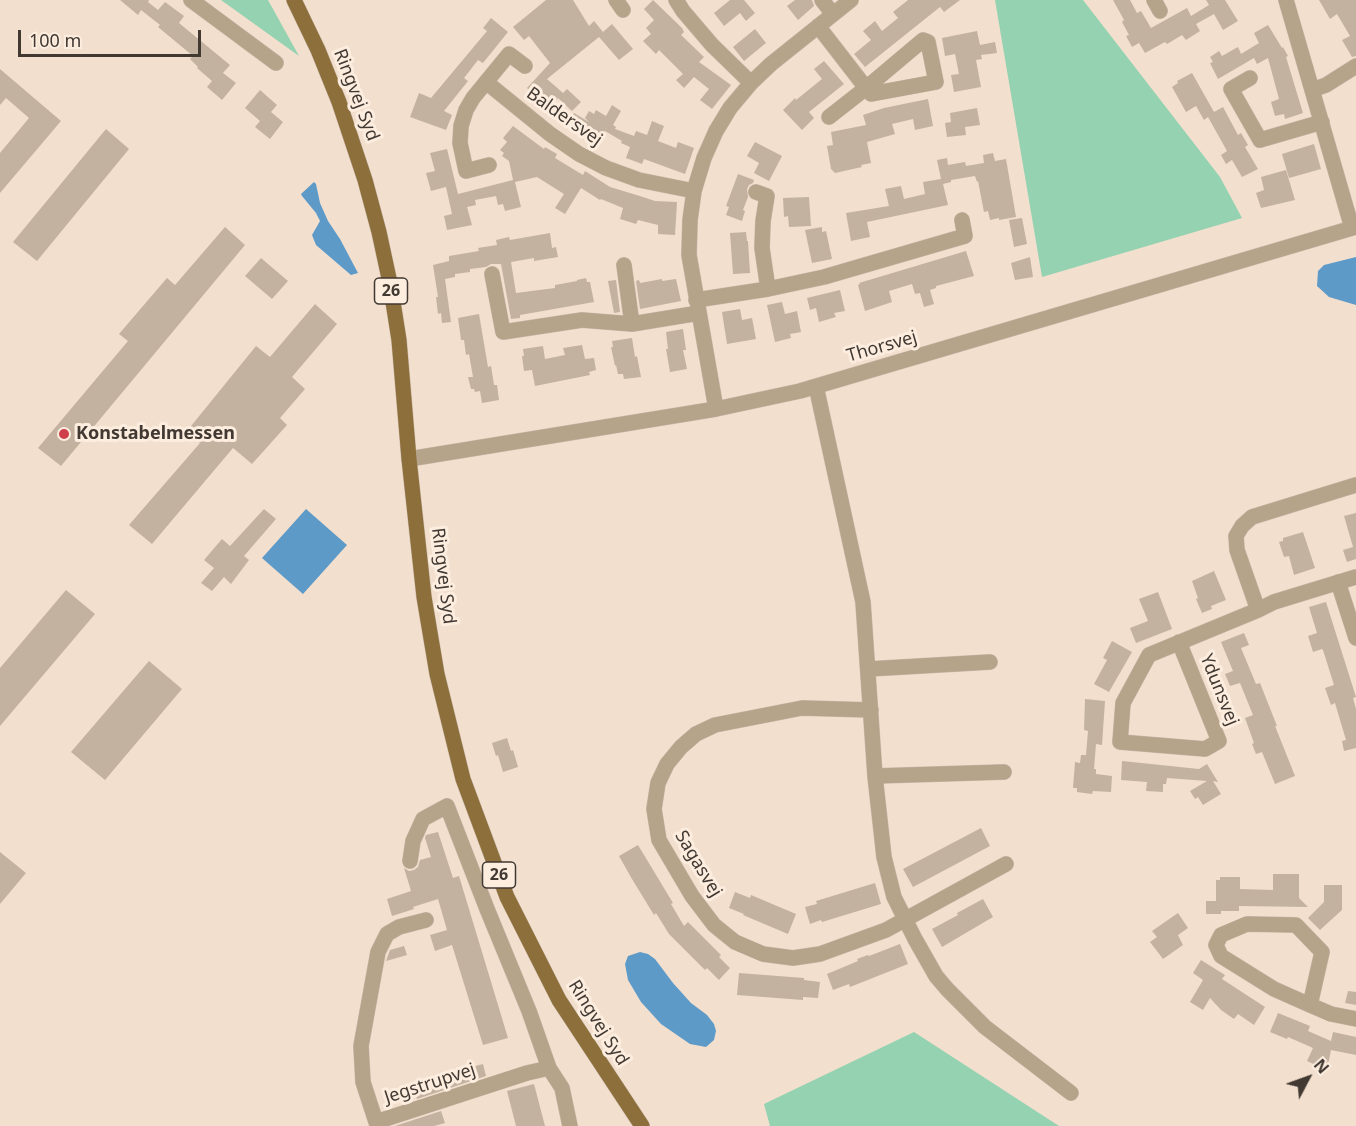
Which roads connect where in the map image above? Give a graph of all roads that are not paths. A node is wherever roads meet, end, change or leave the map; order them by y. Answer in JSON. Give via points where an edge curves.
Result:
{"nodes":[{"id":1,"x":191,"y":0,"type":"edge"},
{"id":2,"x":294,"y":0,"type":"edge"},
{"id":3,"x":676,"y":0,"type":"edge"},
{"id":4,"x":822,"y":0,"type":"edge"},
{"id":5,"x":851,"y":0,"type":"edge"},
{"id":6,"x":1286,"y":0,"type":"edge"},
{"id":7,"x":833,"y":14,"type":"junction"},
{"id":8,"x":818,"y":26,"type":"junction"},
{"id":9,"x":276,"y":63,"type":"dead end"},
{"id":10,"x":525,"y":66,"type":"dead end"},
{"id":11,"x":1356,"y":66,"type":"edge"},
{"id":12,"x":1250,"y":78,"type":"dead end"},
{"id":13,"x":486,"y":82,"type":"junction"},
{"id":14,"x":751,"y":83,"type":"junction"},
{"id":15,"x":866,"y":88,"type":"junction"},
{"id":16,"x":1312,"y":90,"type":"junction"},
{"id":17,"x":829,"y":117,"type":"dead end"},
{"id":18,"x":1322,"y":122,"type":"junction"},
{"id":19,"x":489,"y":165,"type":"dead end"},
{"id":20,"x":694,"y":191,"type":"junction"},
{"id":21,"x":756,"y":192,"type":"dead end"},
{"id":22,"x":962,"y":220,"type":"dead end"},
{"id":23,"x":1354,"y":228,"type":"edge"},
{"id":24,"x":624,"y":266,"type":"dead end"},
{"id":25,"x":492,"y":274,"type":"dead end"},
{"id":26,"x":768,"y":289,"type":"junction"},
{"id":27,"x":698,"y":307,"type":"junction"},
{"id":28,"x":632,"y":324,"type":"junction"},
{"id":29,"x":816,"y":386,"type":"junction"},
{"id":30,"x":716,"y":409,"type":"junction"},
{"id":31,"x":409,"y":459,"type":"junction"},
{"id":32,"x":1356,"y":485,"type":"edge"},
{"id":33,"x":1356,"y":576,"type":"edge"},
{"id":34,"x":1338,"y":582,"type":"junction"},
{"id":35,"x":1258,"y":610,"type":"junction"},
{"id":36,"x":1356,"y":638,"type":"edge"},
{"id":37,"x":1179,"y":642,"type":"junction"},
{"id":38,"x":990,"y":662,"type":"dead end"},
{"id":39,"x":868,"y":669,"type":"junction"},
{"id":40,"x":871,"y":710,"type":"junction"},
{"id":41,"x":1004,"y":772,"type":"dead end"},
{"id":42,"x":874,"y":776,"type":"junction"},
{"id":43,"x":410,"y":861,"type":"dead end"},
{"id":44,"x":1006,"y":864,"type":"dead end"},
{"id":45,"x":426,"y":920,"type":"dead end"},
{"id":46,"x":905,"y":920,"type":"junction"},
{"id":47,"x":1310,"y":1005,"type":"junction"},
{"id":48,"x":1356,"y":1019,"type":"edge"},
{"id":49,"x":549,"y":1068,"type":"junction"},
{"id":50,"x":1071,"y":1094,"type":"dead end"},
{"id":51,"x":570,"y":1126,"type":"edge"},
{"id":52,"x":642,"y":1126,"type":"edge"}],
"edges":[{"from":1,"to":9,"type":"street"},
{"from":2,"to":31,"type":"main road","name":"Ringvej Syd","number":"26","via":[[339,102],[379,232],[399,340]]},
{"from":3,"to":14,"type":"street","via":[[712,45]]},
{"from":4,"to":7,"type":"street"},
{"from":5,"to":7,"type":"street"},
{"from":6,"to":16,"type":"street"},
{"from":7,"to":8,"type":"street"},
{"from":8,"to":14,"type":"street"},
{"from":8,"to":15,"type":"street"},
{"from":10,"to":13,"type":"street","name":"Baldersvej","via":[[509,54]]},
{"from":11,"to":16,"type":"street"},
{"from":12,"to":18,"type":"street","via":[[1231,89],[1260,140]]},
{"from":13,"to":19,"type":"street","name":"Baldersvej","via":[[466,110],[460,143],[466,171]]},
{"from":13,"to":20,"type":"street","name":"Baldersvej","via":[[579,154],[639,180]]},
{"from":14,"to":20,"type":"street","via":[[716,131]]},
{"from":15,"to":15,"type":"street","via":[[924,40],[928,42],[936,82],[871,94]]},
{"from":15,"to":17,"type":"street"},
{"from":16,"to":18,"type":"street"},
{"from":18,"to":23,"type":"street"},
{"from":20,"to":27,"type":"street","via":[[689,255]]},
{"from":21,"to":26,"type":"street","via":[[767,196],[762,248]]},
{"from":22,"to":26,"type":"street","via":[[965,236]]},
{"from":23,"to":29,"type":"street","name":"Thorsvej"},
{"from":24,"to":28,"type":"street"},
{"from":25,"to":28,"type":"street","via":[[503,332],[582,320]]},
{"from":26,"to":27,"type":"street"},
{"from":27,"to":28,"type":"street"},
{"from":27,"to":30,"type":"street"},
{"from":29,"to":30,"type":"street","name":"Thorsvej"},
{"from":29,"to":39,"type":"street","via":[[863,602]]},
{"from":30,"to":31,"type":"street","name":"Thorsvej"},
{"from":31,"to":52,"type":"main road","name":"Ringvej Syd","number":"26","via":[[424,597],[437,674],[463,779],[507,897],[559,1000]]},
{"from":32,"to":35,"type":"street","via":[[1252,517],[1242,526],[1236,536],[1237,550]]},
{"from":33,"to":34,"type":"street","name":"Ydunsvej"},
{"from":34,"to":35,"type":"street","name":"Ydunsvej"},
{"from":34,"to":36,"type":"street"},
{"from":35,"to":37,"type":"street","name":"Ydunsvej"},
{"from":37,"to":37,"type":"street","name":"Ydunsvej","via":[[1149,655],[1123,703],[1120,742],[1205,749],[1219,741]]},
{"from":38,"to":39,"type":"street"},
{"from":39,"to":40,"type":"street"},
{"from":40,"to":42,"type":"street"},
{"from":40,"to":46,"type":"street","name":"Sagasvej","via":[[802,708],[715,725],[696,734],[667,764],[658,783],[654,809],[659,840],[714,925],[735,942],[763,954],[794,958],[820,954]]},
{"from":41,"to":42,"type":"street"},
{"from":42,"to":46,"type":"street","via":[[884,857],[894,897]]},
{"from":43,"to":49,"type":"street","via":[[413,841],[423,819],[447,806]]},
{"from":44,"to":46,"type":"street","name":"Sagasvej"},
{"from":45,"to":49,"type":"street","name":"Jegstrupvej","via":[[387,934],[378,952],[361,1046],[363,1082],[376,1122]]},
{"from":46,"to":50,"type":"street","via":[[947,989],[985,1027]]},
{"from":47,"to":47,"type":"street","via":[[1274,989],[1221,956],[1216,945],[1221,935],[1246,924],[1296,925],[1322,952]]},
{"from":47,"to":48,"type":"street"},
{"from":49,"to":51,"type":"street","via":[[562,1088]]}]}
